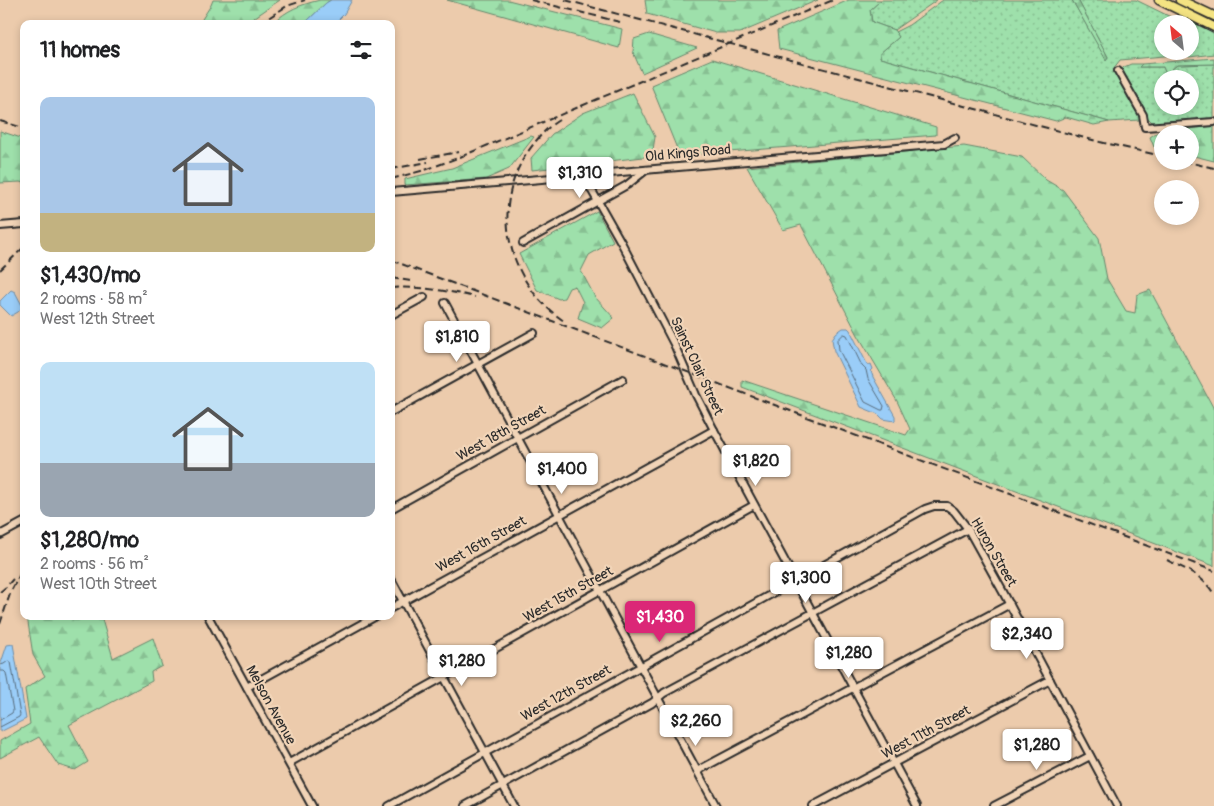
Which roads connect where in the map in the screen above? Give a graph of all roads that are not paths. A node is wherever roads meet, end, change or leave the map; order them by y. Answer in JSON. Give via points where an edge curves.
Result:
{"nodes":[{"id":1,"x":1158,"y":0,"type":"edge"},
{"id":2,"x":1180,"y":0,"type":"edge"},
{"id":3,"x":1192,"y":3,"type":"edge"},
{"id":4,"x":1214,"y":16,"type":"edge"},
{"id":5,"x":1214,"y":27,"type":"edge"},
{"id":6,"x":1118,"y":71,"type":"dead end"},
{"id":7,"x":1214,"y":122,"type":"edge"},
{"id":8,"x":955,"y":138,"type":"dead end"},
{"id":9,"x":647,"y":169,"type":"junction"},
{"id":10,"x":584,"y":175,"type":"junction"},
{"id":11,"x":395,"y":192,"type":"edge"},
{"id":12,"x":598,"y":201,"type":"junction"},
{"id":13,"x":20,"y":224,"type":"edge"},
{"id":14,"x":0,"y":226,"type":"edge"},
{"id":15,"x":523,"y":243,"type":"dead end"},
{"id":16,"x":424,"y":297,"type":"dead end"},
{"id":17,"x":445,"y":303,"type":"dead end"},
{"id":18,"x":395,"y":313,"type":"edge"},
{"id":19,"x":534,"y":333,"type":"dead end"},
{"id":20,"x":478,"y":364,"type":"junction"},
{"id":21,"x":623,"y":379,"type":"dead end"},
{"id":22,"x":395,"y":410,"type":"edge"},
{"id":23,"x":714,"y":430,"type":"junction"},
{"id":24,"x":518,"y":438,"type":"junction"},
{"id":25,"x":754,"y":505,"type":"junction"},
{"id":26,"x":940,"y":505,"type":"joint"},
{"id":27,"x":395,"y":507,"type":"edge"},
{"id":28,"x":560,"y":514,"type":"junction"},
{"id":29,"x":20,"y":524,"type":"edge"},
{"id":30,"x":968,"y":529,"type":"junction"},
{"id":31,"x":0,"y":535,"type":"edge"},
{"id":32,"x":794,"y":580,"type":"junction"},
{"id":33,"x":395,"y":586,"type":"edge"},
{"id":34,"x":600,"y":591,"type":"junction"},
{"id":35,"x":404,"y":601,"type":"junction"},
{"id":36,"x":1010,"y":604,"type":"junction"},
{"id":37,"x":395,"y":606,"type":"edge"},
{"id":38,"x":812,"y":613,"type":"junction"},
{"id":39,"x":210,"y":620,"type":"edge"},
{"id":40,"x":369,"y":620,"type":"edge"},
{"id":41,"x":640,"y":666,"type":"junction"},
{"id":42,"x":444,"y":677,"type":"junction"},
{"id":43,"x":1050,"y":680,"type":"junction"},
{"id":44,"x":247,"y":687,"type":"junction"},
{"id":45,"x":853,"y":688,"type":"junction"},
{"id":46,"x":658,"y":699,"type":"junction"},
{"id":47,"x":485,"y":753,"type":"junction"},
{"id":48,"x":1090,"y":756,"type":"junction"},
{"id":49,"x":288,"y":763,"type":"junction"},
{"id":50,"x":894,"y":763,"type":"junction"},
{"id":51,"x":697,"y":771,"type":"junction"},
{"id":52,"x":503,"y":786,"type":"junction"},
{"id":53,"x":312,"y":806,"type":"edge"},
{"id":54,"x":389,"y":806,"type":"edge"},
{"id":55,"x":465,"y":806,"type":"edge"},
{"id":56,"x":514,"y":806,"type":"edge"},
{"id":57,"x":716,"y":806,"type":"edge"},
{"id":58,"x":813,"y":806,"type":"edge"},
{"id":59,"x":917,"y":806,"type":"edge"},
{"id":60,"x":994,"y":806,"type":"edge"},
{"id":61,"x":1117,"y":806,"type":"edge"}],
"edges":[{"from":1,"to":5,"type":"main road"},
{"from":2,"to":3,"type":"main road"},
{"from":3,"to":4,"type":"main road"},
{"from":6,"to":7,"type":"street","via":[[1142,115],[1145,127]]},
{"from":8,"to":9,"type":"street","name":"Old Kings Road","via":[[944,144]]},
{"from":9,"to":10,"type":"street","name":"Old Kings Road"},
{"from":9,"to":12,"type":"street"},
{"from":10,"to":11,"type":"street","name":"Old Kings Road"},
{"from":10,"to":12,"type":"street","name":"Sainst Clair Street"},
{"from":12,"to":15,"type":"street"},
{"from":12,"to":23,"type":"street","name":"Sainst Clair Street","via":[[673,341]]},
{"from":13,"to":14,"type":"street"},
{"from":16,"to":18,"type":"street"},
{"from":17,"to":20,"type":"street"},
{"from":19,"to":20,"type":"street"},
{"from":20,"to":22,"type":"street"},
{"from":20,"to":24,"type":"street"},
{"from":21,"to":24,"type":"street","name":"West 18th Street"},
{"from":23,"to":25,"type":"street","name":"Sainst Clair Street"},
{"from":23,"to":28,"type":"street","name":"West 16th Street"},
{"from":24,"to":27,"type":"street","name":"West 18th Street"},
{"from":24,"to":28,"type":"street"},
{"from":25,"to":32,"type":"street","name":"Sainst Clair Street"},
{"from":25,"to":34,"type":"street","name":"West 15th Street"},
{"from":26,"to":30,"type":"street","name":"Huron Street","via":[[954,510]]},
{"from":26,"to":32,"type":"street","name":"West 12th Street","via":[[928,508]]},
{"from":28,"to":34,"type":"street"},
{"from":28,"to":35,"type":"street","name":"West 16th Street"},
{"from":29,"to":31,"type":"street"},
{"from":30,"to":36,"type":"street","name":"Huron Street"},
{"from":30,"to":38,"type":"street"},
{"from":32,"to":38,"type":"street","name":"Sainst Clair Street"},
{"from":32,"to":41,"type":"street","name":"West 12th Street"},
{"from":33,"to":35,"type":"street"},
{"from":34,"to":41,"type":"street"},
{"from":34,"to":42,"type":"street","name":"West 15th Street"},
{"from":35,"to":37,"type":"street","name":"West 16th Street"},
{"from":35,"to":42,"type":"street"},
{"from":36,"to":43,"type":"street","name":"Huron Street"},
{"from":36,"to":45,"type":"street"},
{"from":38,"to":45,"type":"street","name":"Sainst Clair Street"},
{"from":38,"to":46,"type":"street"},
{"from":39,"to":44,"type":"street","name":"Melson Avenue"},
{"from":40,"to":44,"type":"street"},
{"from":41,"to":46,"type":"street"},
{"from":41,"to":47,"type":"street","name":"West 12th Street"},
{"from":42,"to":47,"type":"street"},
{"from":42,"to":49,"type":"street","name":"West 15th Street"},
{"from":43,"to":48,"type":"street","name":"Huron Street"},
{"from":43,"to":50,"type":"street","name":"West 11th Street"},
{"from":44,"to":49,"type":"street","name":"Melson Avenue"},
{"from":45,"to":50,"type":"street","name":"Sainst Clair Street"},
{"from":45,"to":51,"type":"street"},
{"from":46,"to":51,"type":"street"},
{"from":46,"to":52,"type":"street"},
{"from":47,"to":52,"type":"street"},
{"from":47,"to":54,"type":"street","name":"West 12th Street"},
{"from":48,"to":60,"type":"street"},
{"from":48,"to":61,"type":"street","name":"Huron Street"},
{"from":49,"to":53,"type":"street","name":"Melson Avenue"},
{"from":50,"to":58,"type":"street","name":"West 11th Street"},
{"from":50,"to":59,"type":"street","name":"Sainst Clair Street"},
{"from":51,"to":57,"type":"street"},
{"from":52,"to":55,"type":"street"},
{"from":52,"to":56,"type":"street"}]}
